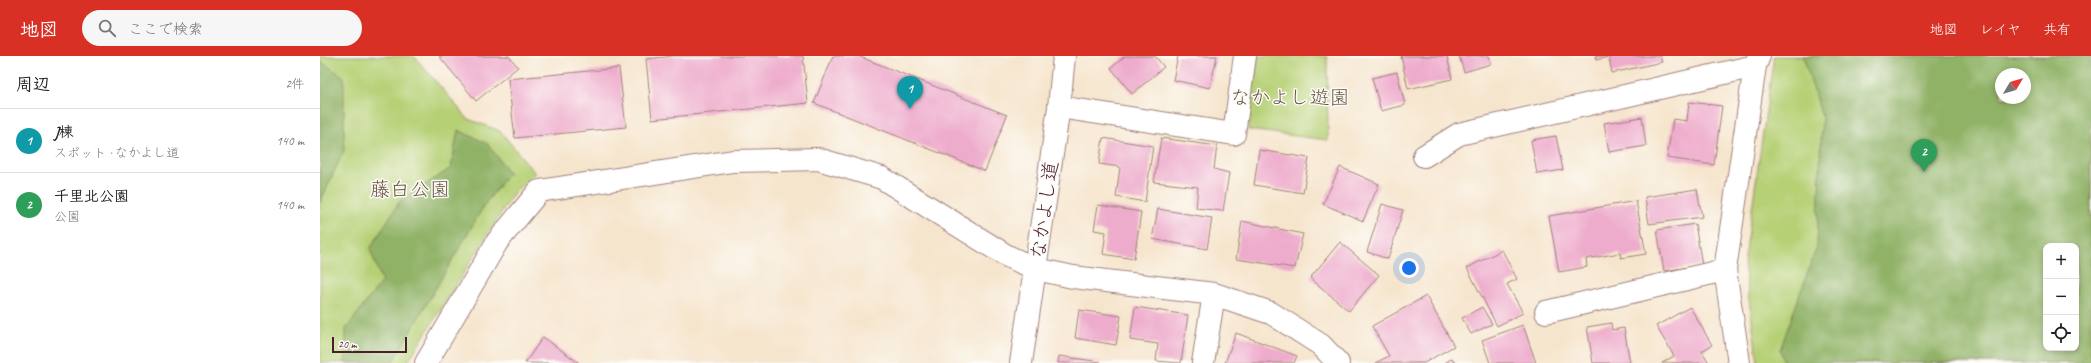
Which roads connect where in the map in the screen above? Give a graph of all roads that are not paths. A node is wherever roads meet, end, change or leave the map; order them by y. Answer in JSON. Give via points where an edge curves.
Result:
{"nodes":[{"id":1,"x":1064,"y":56,"type":"edge"},
{"id":2,"x":1245,"y":56,"type":"edge"},
{"id":3,"x":1757,"y":61,"type":"edge"},
{"id":4,"x":1059,"y":107,"type":"junction"},
{"id":5,"x":1424,"y":156,"type":"dead end"},
{"id":6,"x":1036,"y":268,"type":"junction"},
{"id":7,"x":1725,"y":270,"type":"junction"},
{"id":8,"x":1214,"y":294,"type":"junction"},
{"id":9,"x":1546,"y":312,"type":"dead end"},
{"id":10,"x":426,"y":363,"type":"edge"},
{"id":11,"x":1021,"y":363,"type":"edge"},
{"id":12,"x":1203,"y":363,"type":"edge"},
{"id":13,"x":1338,"y":363,"type":"edge"},
{"id":14,"x":1739,"y":363,"type":"edge"}],
"edges":[{"from":1,"to":4,"type":"street","name":"なかよし道"},
{"from":2,"to":4,"type":"street","via":[[1234,134]]},
{"from":3,"to":5,"type":"street","via":[[1459,134]]},
{"from":3,"to":7,"type":"street"},
{"from":4,"to":6,"type":"street","name":"なかよし道"},
{"from":6,"to":8,"type":"street","via":[[1073,277]]},
{"from":6,"to":10,"type":"street","via":[[1007,256],[882,178],[818,159],[733,161],[538,191],[497,242]]},
{"from":6,"to":11,"type":"street","name":"なかよし道"},
{"from":7,"to":9,"type":"street"},
{"from":7,"to":14,"type":"street"},
{"from":8,"to":12,"type":"street"},
{"from":8,"to":13,"type":"street","via":[[1271,312],[1322,345]]}]}
